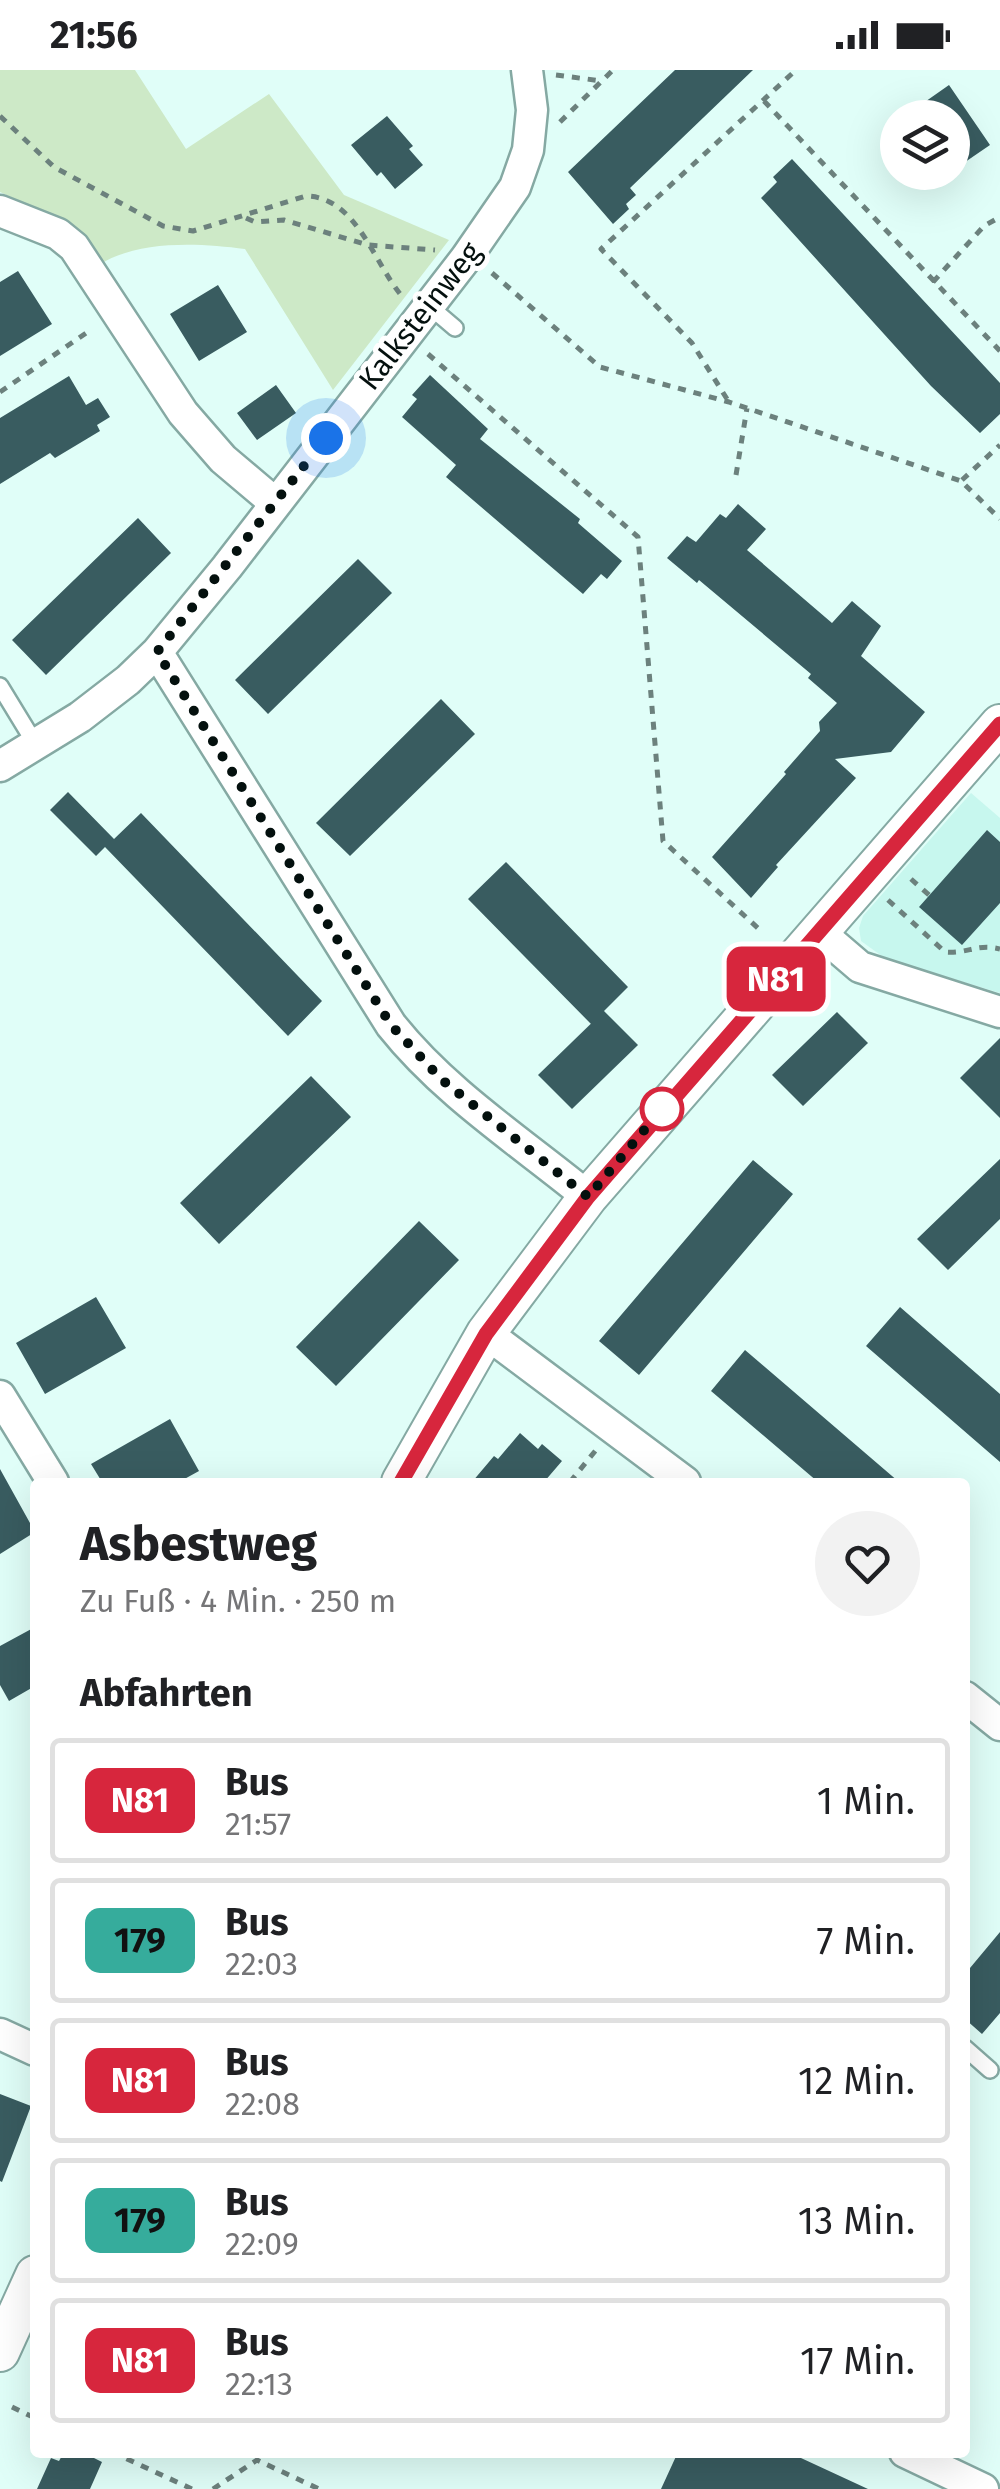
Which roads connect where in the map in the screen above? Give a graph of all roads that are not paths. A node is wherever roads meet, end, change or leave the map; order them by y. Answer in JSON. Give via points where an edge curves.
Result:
{"nodes":[{"id":1,"x":535,"y":72,"type":"edge"},
{"id":2,"x":0,"y":210,"type":"edge"},
{"id":3,"x":418,"y":304,"type":"junction"},
{"id":4,"x":454,"y":328,"type":"dead end"},
{"id":5,"x":276,"y":503,"type":"junction"},
{"id":6,"x":157,"y":652,"type":"junction"},
{"id":7,"x":0,"y":686,"type":"edge"},
{"id":8,"x":1000,"y":724,"type":"edge"},
{"id":9,"x":36,"y":745,"type":"junction"},
{"id":10,"x":0,"y":766,"type":"edge"},
{"id":11,"x":818,"y":931,"type":"junction"},
{"id":12,"x":1000,"y":1012,"type":"edge"},
{"id":13,"x":588,"y":1197,"type":"junction"},
{"id":14,"x":486,"y":1334,"type":"junction"},
{"id":15,"x":0,"y":1396,"type":"edge"},
{"id":16,"x":51,"y":1478,"type":"edge"},
{"id":17,"x":403,"y":1478,"type":"edge"},
{"id":18,"x":680,"y":1478,"type":"edge"},
{"id":19,"x":970,"y":1702,"type":"edge"},
{"id":20,"x":1000,"y":1725,"type":"edge"},
{"id":21,"x":0,"y":2034,"type":"edge"},
{"id":22,"x":30,"y":2048,"type":"edge"},
{"id":23,"x":970,"y":2052,"type":"edge"},
{"id":24,"x":990,"y":2070,"type":"dead end"},
{"id":25,"x":30,"y":2287,"type":"edge"},
{"id":26,"x":0,"y":2352,"type":"edge"},
{"id":27,"x":918,"y":2458,"type":"edge"},
{"id":28,"x":983,"y":2489,"type":"edge"}],
"edges":[{"from":1,"to":3,"type":"street","name":"Kalksteinweg","via":[[528,150],[515,186],[466,258]]},
{"from":2,"to":5,"type":"street","via":[[74,247],[193,425]]},
{"from":3,"to":4,"type":"lane"},
{"from":3,"to":5,"type":"street","name":"Kalksteinweg"},
{"from":5,"to":6,"type":"street","name":"Kalksteinweg"},
{"from":6,"to":9,"type":"street","name":"Kalksteinweg"},
{"from":6,"to":13,"type":"street","via":[[391,1025],[441,1079]]},
{"from":7,"to":9,"type":"lane"},
{"from":8,"to":11,"type":"street"},
{"from":9,"to":10,"type":"street","name":"Kalksteinweg"},
{"from":11,"to":12,"type":"street","via":[[860,967]]},
{"from":11,"to":13,"type":"street"},
{"from":13,"to":14,"type":"street"},
{"from":14,"to":17,"type":"street"},
{"from":14,"to":18,"type":"street"},
{"from":15,"to":16,"type":"street"},
{"from":19,"to":20,"type":"street"},
{"from":21,"to":22,"type":"street"},
{"from":23,"to":24,"type":"lane"},
{"from":25,"to":26,"type":"street"},
{"from":27,"to":28,"type":"street"}]}
